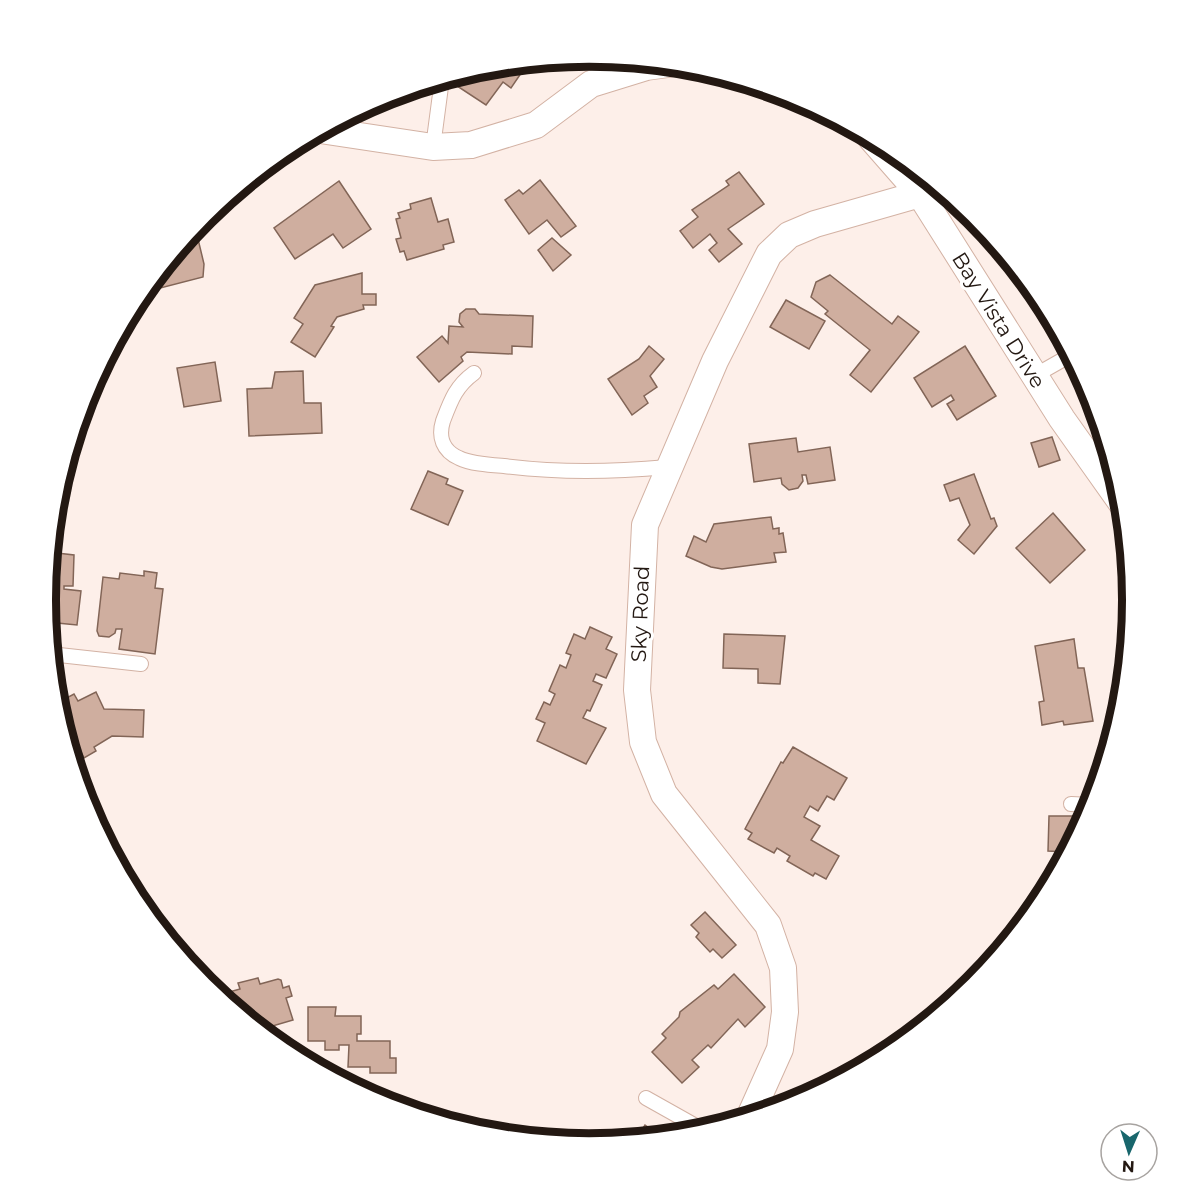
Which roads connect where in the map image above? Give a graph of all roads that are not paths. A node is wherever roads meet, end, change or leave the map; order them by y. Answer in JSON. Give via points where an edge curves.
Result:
{"nodes":[{"id":1,"x":637,"y":70,"type":"edge"},
{"id":2,"x":441,"y":88,"type":"edge"},
{"id":3,"x":334,"y":132,"type":"edge"},
{"id":4,"x":433,"y":147,"type":"junction"},
{"id":5,"x":892,"y":162,"type":"edge"},
{"id":6,"x":920,"y":194,"type":"junction"},
{"id":7,"x":1064,"y":359,"type":"edge"},
{"id":8,"x":474,"y":373,"type":"dead end"},
{"id":9,"x":1034,"y":376,"type":"junction"},
{"id":10,"x":668,"y":467,"type":"junction"},
{"id":11,"x":1108,"y":483,"type":"edge"},
{"id":12,"x":59,"y":655,"type":"edge"},
{"id":13,"x":141,"y":664,"type":"dead end"},
{"id":14,"x":1071,"y":804,"type":"dead end"},
{"id":15,"x":1081,"y":804,"type":"edge"},
{"id":16,"x":646,"y":1098,"type":"dead end"},
{"id":17,"x":754,"y":1107,"type":"edge"},
{"id":18,"x":691,"y":1123,"type":"edge"}],
"edges":[{"from":1,"to":4,"type":"street","via":[[591,84],[536,125],[471,145]]},
{"from":2,"to":4,"type":"lane"},
{"from":3,"to":4,"type":"street"},
{"from":5,"to":6,"type":"street","name":"Bay Vista Drive"},
{"from":6,"to":9,"type":"street","name":"Bay Vista Drive"},
{"from":6,"to":10,"type":"street","name":"Sky Road","via":[[789,235],[769,254]]},
{"from":7,"to":9,"type":"lane"},
{"from":8,"to":10,"type":"lane","via":[[460,383],[452,396],[440,431],[445,449],[460,459],[545,471],[596,473]]},
{"from":9,"to":11,"type":"street","name":"Bay Vista Drive"},
{"from":10,"to":17,"type":"street","name":"Sky Road","via":[[645,525],[643,546],[638,690],[643,742],[664,794],[768,925],[783,968],[785,1012],[780,1048]]},
{"from":12,"to":13,"type":"lane"},
{"from":14,"to":15,"type":"lane"},
{"from":16,"to":18,"type":"lane"}]}
